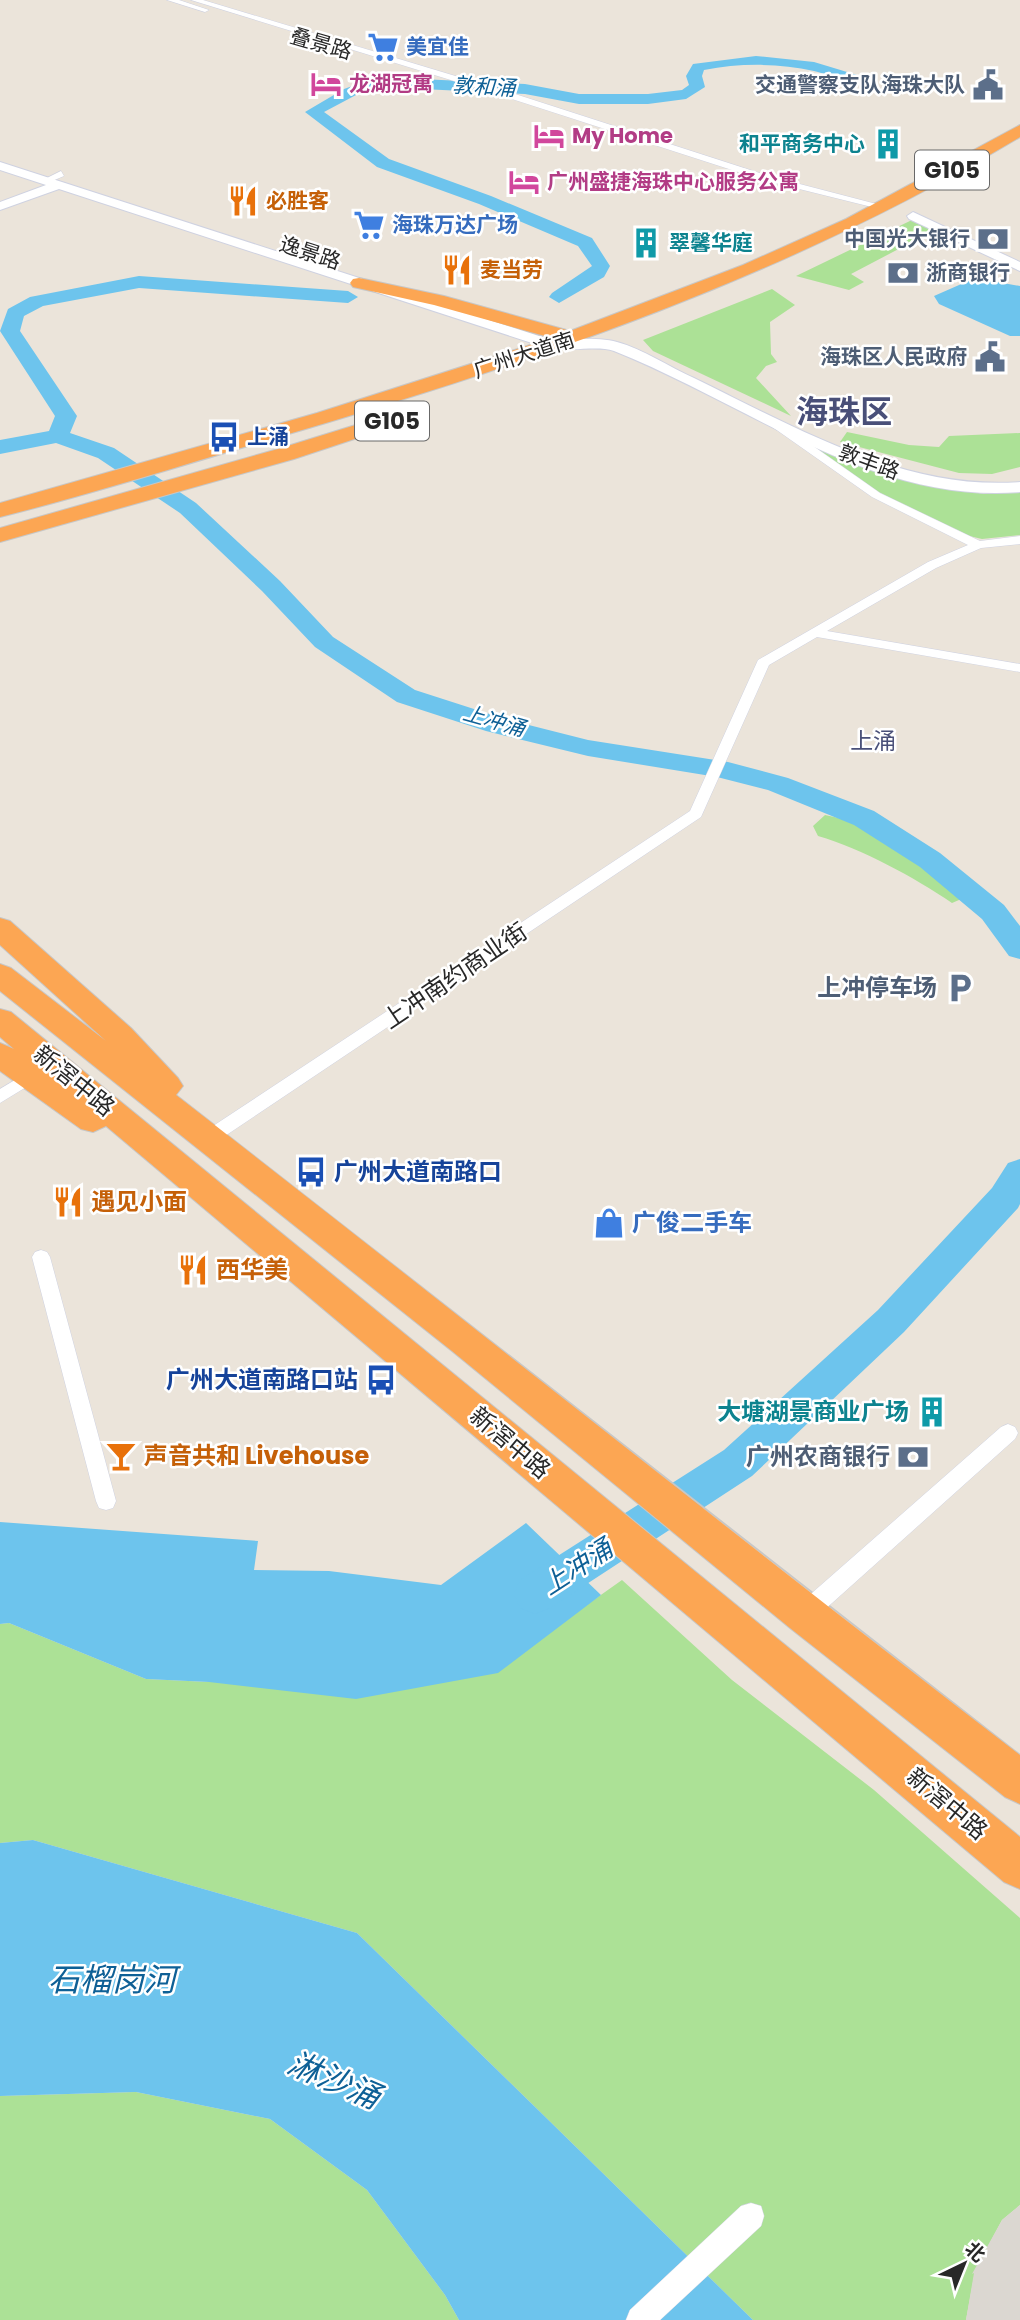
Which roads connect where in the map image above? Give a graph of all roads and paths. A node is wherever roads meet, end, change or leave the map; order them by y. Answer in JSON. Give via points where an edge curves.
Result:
{"nodes":[{"id":1,"x":171,"y":0,"type":"edge"},
{"id":2,"x":195,"y":0,"type":"edge"},
{"id":3,"x":471,"y":84,"type":"junction"},
{"id":4,"x":1020,"y":130,"type":"edge"},
{"id":5,"x":0,"y":155,"type":"edge"},
{"id":6,"x":0,"y":166,"type":"edge"},
{"id":7,"x":55,"y":180,"type":"junction"},
{"id":8,"x":0,"y":206,"type":"edge"},
{"id":9,"x":932,"y":206,"type":"dead end"},
{"id":10,"x":884,"y":207,"type":"junction"},
{"id":11,"x":907,"y":219,"type":"joint"},
{"id":12,"x":1020,"y":267,"type":"edge"},
{"id":13,"x":359,"y":283,"type":"junction"},
{"id":14,"x":673,"y":300,"type":"junction"},
{"id":15,"x":446,"y":303,"type":"junction"},
{"id":16,"x":690,"y":313,"type":"dead end"},
{"id":17,"x":474,"y":315,"type":"junction"},
{"id":18,"x":623,"y":336,"type":"junction"},
{"id":19,"x":577,"y":343,"type":"junction"},
{"id":20,"x":481,"y":368,"type":"junction"},
{"id":21,"x":537,"y":371,"type":"dead end"},
{"id":22,"x":438,"y":405,"type":"dead end"},
{"id":23,"x":770,"y":420,"type":"junction"},
{"id":24,"x":1020,"y":479,"type":"edge"},
{"id":25,"x":1020,"y":487,"type":"edge"},
{"id":26,"x":0,"y":508,"type":"edge"},
{"id":27,"x":0,"y":535,"type":"edge"},
{"id":28,"x":1020,"y":540,"type":"edge"},
{"id":29,"x":978,"y":545,"type":"junction"},
{"id":30,"x":814,"y":633,"type":"junction"},
{"id":31,"x":1020,"y":668,"type":"edge"},
{"id":32,"x":0,"y":928,"type":"edge"},
{"id":33,"x":0,"y":975,"type":"edge"},
{"id":34,"x":0,"y":1020,"type":"edge"},
{"id":35,"x":0,"y":1037,"type":"edge"},
{"id":36,"x":0,"y":1055,"type":"edge"},
{"id":37,"x":30,"y":1077,"type":"junction"},
{"id":38,"x":0,"y":1097,"type":"edge"},
{"id":39,"x":213,"y":1135,"type":"junction"},
{"id":40,"x":178,"y":1167,"type":"junction"},
{"id":41,"x":246,"y":1169,"type":"junction"},
{"id":42,"x":41,"y":1257,"type":"dead end"},
{"id":43,"x":1008,"y":1433,"type":"dead end"},
{"id":44,"x":106,"y":1502,"type":"dead end"},
{"id":45,"x":804,"y":1614,"type":"junction"},
{"id":46,"x":1020,"y":1783,"type":"edge"},
{"id":47,"x":1020,"y":1866,"type":"edge"},
{"id":48,"x":751,"y":2216,"type":"dead end"},
{"id":49,"x":640,"y":2320,"type":"edge"}],
"edges":[{"from":1,"to":3,"type":"street","name":"叠景路"},
{"from":2,"to":3,"type":"street","name":"叠景路"},
{"from":3,"to":10,"type":"street","name":"叠景路","via":[[766,178]]},
{"from":4,"to":10,"type":"highway","name":"广州大道南","number":"G105"},
{"from":5,"to":7,"type":"main road","name":"逸景路"},
{"from":6,"to":7,"type":"main road","name":"逸景路"},
{"from":7,"to":8,"type":"main road"},
{"from":7,"to":13,"type":"main road","name":"逸景路"},
{"from":7,"to":15,"type":"main road","name":"逸景路"},
{"from":9,"to":11,"type":"highway","number":"G105"},
{"from":10,"to":14,"type":"highway","name":"广州大道南","number":"G105"},
{"from":11,"to":12,"type":"main road"},
{"from":13,"to":15,"type":"main road","name":"逸景路"},
{"from":13,"to":17,"type":"highway","via":[[419,296]]},
{"from":14,"to":16,"type":"highway","via":[[675,310]]},
{"from":14,"to":18,"type":"highway","name":"广州大道南","number":"G105"},
{"from":15,"to":17,"type":"main road","name":"逸景路"},
{"from":15,"to":19,"type":"main road","name":"逸景路","via":[[503,314]]},
{"from":17,"to":19,"type":"highway"},
{"from":17,"to":20,"type":"highway","via":[[496,342],[491,359]]},
{"from":18,"to":19,"type":"highway","name":"广州大道南","number":"G105"},
{"from":18,"to":19,"type":"highway","name":"广州大道南","number":"G105"},
{"from":18,"to":23,"type":"main road","name":"敦丰路"},
{"from":18,"to":24,"type":"main road","name":"敦丰路","via":[[807,430],[888,463],[960,480]]},
{"from":19,"to":20,"type":"highway","name":"广州大道南","number":"G105"},
{"from":19,"to":21,"type":"highway","name":"广州大道南","number":"G105"},
{"from":20,"to":26,"type":"highway","name":"广州大道南","number":"G105","via":[[314,422]]},
{"from":22,"to":27,"type":"highway","number":"G105","via":[[333,440]]},
{"from":23,"to":25,"type":"main road","name":"敦丰路","via":[[844,454],[914,478],[969,488]]},
{"from":23,"to":29,"type":"street","via":[[876,495]]},
{"from":28,"to":29,"type":"street"},
{"from":29,"to":30,"type":"street","via":[[914,574]]},
{"from":30,"to":31,"type":"street"},
{"from":30,"to":39,"type":"street","name":"上冲南约商业街","via":[[763,663],[696,814]]},
{"from":32,"to":39,"type":"highway","via":[[120,1036]]},
{"from":33,"to":41,"type":"highway","name":"新滘中路"},
{"from":34,"to":40,"type":"highway","name":"新滘中路"},
{"from":35,"to":40,"type":"highway","via":[[78,1100]]},
{"from":36,"to":37,"type":"highway"},
{"from":37,"to":38,"type":"street"},
{"from":37,"to":40,"type":"highway","via":[[77,1110]]},
{"from":39,"to":41,"type":"highway"},
{"from":40,"to":47,"type":"highway","name":"新滘中路"},
{"from":41,"to":45,"type":"highway","name":"新滘中路"},
{"from":42,"to":44,"type":"street"},
{"from":43,"to":45,"type":"street"},
{"from":45,"to":46,"type":"highway","name":"新滘中路"},
{"from":48,"to":49,"type":"street"}]}
